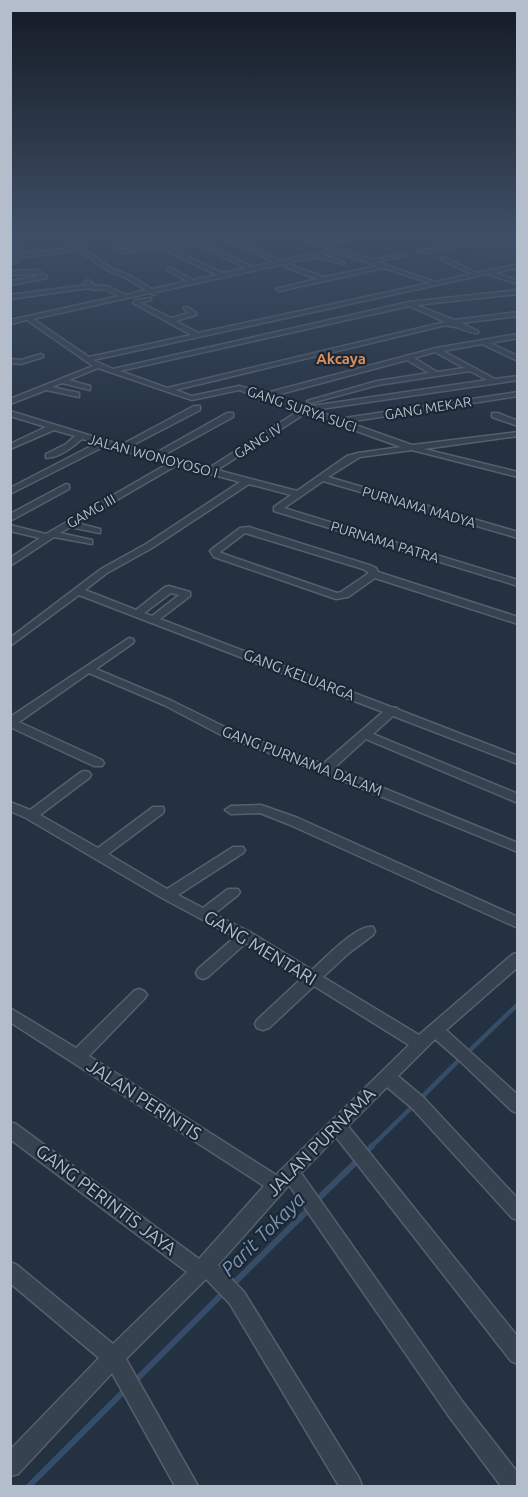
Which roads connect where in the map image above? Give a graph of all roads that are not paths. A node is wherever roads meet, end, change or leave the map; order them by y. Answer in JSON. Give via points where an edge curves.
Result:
{"nodes":[{"id":1,"x":96,"y":304,"type":"edge"},
{"id":2,"x":139,"y":304,"type":"edge"},
{"id":3,"x":340,"y":304,"type":"edge"},
{"id":4,"x":409,"y":304,"type":"joint"},
{"id":5,"x":186,"y":308,"type":"dead end"},
{"id":6,"x":518,"y":314,"type":"edge"},
{"id":7,"x":29,"y":319,"type":"junction"},
{"id":8,"x":170,"y":320,"type":"junction"},
{"id":9,"x":10,"y":322,"type":"edge"},
{"id":10,"x":454,"y":322,"type":"junction"},
{"id":11,"x":252,"y":324,"type":"junction"},
{"id":12,"x":476,"y":332,"type":"dead end"},
{"id":13,"x":276,"y":334,"type":"junction"},
{"id":14,"x":197,"y":335,"type":"junction"},
{"id":15,"x":518,"y":336,"type":"edge"},
{"id":16,"x":480,"y":341,"type":"junction"},
{"id":17,"x":439,"y":350,"type":"junction"},
{"id":18,"x":41,"y":356,"type":"dead end"},
{"id":19,"x":409,"y":358,"type":"junction"},
{"id":20,"x":87,"y":359,"type":"junction"},
{"id":21,"x":518,"y":359,"type":"edge"},
{"id":22,"x":10,"y":361,"type":"edge"},
{"id":23,"x":272,"y":365,"type":"junction"},
{"id":24,"x":380,"y":365,"type":"junction"},
{"id":25,"x":98,"y":366,"type":"junction"},
{"id":26,"x":471,"y":369,"type":"junction"},
{"id":27,"x":112,"y":371,"type":"junction"},
{"id":28,"x":285,"y":372,"type":"dead end"},
{"id":29,"x":436,"y":374,"type":"junction"},
{"id":30,"x":401,"y":378,"type":"junction"},
{"id":31,"x":518,"y":378,"type":"edge"},
{"id":32,"x":63,"y":381,"type":"junction"},
{"id":33,"x":493,"y":381,"type":"junction"},
{"id":34,"x":46,"y":388,"type":"junction"},
{"id":35,"x":87,"y":388,"type":"dead end"},
{"id":36,"x":166,"y":390,"type":"junction"},
{"id":37,"x":345,"y":392,"type":"junction"},
{"id":38,"x":518,"y":394,"type":"edge"},
{"id":39,"x":76,"y":395,"type":"dead end"},
{"id":40,"x":267,"y":395,"type":"junction"},
{"id":41,"x":355,"y":401,"type":"junction"},
{"id":42,"x":10,"y":402,"type":"edge"},
{"id":43,"x":307,"y":406,"type":"junction"},
{"id":44,"x":197,"y":408,"type":"dead end"},
{"id":45,"x":10,"y":413,"type":"edge"},
{"id":46,"x":230,"y":415,"type":"dead end"},
{"id":47,"x":495,"y":416,"type":"dead end"},
{"id":48,"x":338,"y":422,"type":"junction"},
{"id":49,"x":518,"y":424,"type":"edge"},
{"id":50,"x":53,"y":427,"type":"junction"},
{"id":51,"x":518,"y":434,"type":"edge"},
{"id":52,"x":80,"y":436,"type":"junction"},
{"id":53,"x":104,"y":443,"type":"junction"},
{"id":54,"x":10,"y":447,"type":"edge"},
{"id":55,"x":122,"y":447,"type":"junction"},
{"id":56,"x":412,"y":447,"type":"junction"},
{"id":57,"x":146,"y":449,"type":"dead end"},
{"id":58,"x":158,"y":455,"type":"junction"},
{"id":59,"x":49,"y":456,"type":"dead end"},
{"id":60,"x":176,"y":460,"type":"junction"},
{"id":61,"x":209,"y":472,"type":"junction"},
{"id":62,"x":518,"y":475,"type":"edge"},
{"id":63,"x":321,"y":478,"type":"junction"},
{"id":64,"x":247,"y":481,"type":"junction"},
{"id":65,"x":66,"y":487,"type":"dead end"},
{"id":66,"x":10,"y":492,"type":"edge"},
{"id":67,"x":297,"y":494,"type":"junction"},
{"id":68,"x":10,"y":518,"type":"edge"},
{"id":69,"x":69,"y":524,"type":"junction"},
{"id":70,"x":10,"y":528,"type":"edge"},
{"id":71,"x":97,"y":531,"type":"dead end"},
{"id":72,"x":50,"y":535,"type":"junction"},
{"id":73,"x":518,"y":535,"type":"edge"},
{"id":74,"x":89,"y":542,"type":"dead end"},
{"id":75,"x":10,"y":563,"type":"edge"},
{"id":76,"x":374,"y":574,"type":"junction"},
{"id":77,"x":518,"y":583,"type":"edge"},
{"id":78,"x":80,"y":592,"type":"junction"},
{"id":79,"x":138,"y":614,"type":"junction"},
{"id":80,"x":153,"y":620,"type":"junction"},
{"id":81,"x":518,"y":621,"type":"edge"},
{"id":82,"x":129,"y":640,"type":"dead end"},
{"id":83,"x":10,"y":643,"type":"edge"},
{"id":84,"x":88,"y":669,"type":"junction"},
{"id":85,"x":393,"y":710,"type":"junction"},
{"id":86,"x":11,"y":723,"type":"edge"},
{"id":87,"x":366,"y":735,"type":"junction"},
{"id":88,"x":518,"y":760,"type":"edge"},
{"id":89,"x":98,"y":763,"type":"dead end"},
{"id":90,"x":325,"y":769,"type":"junction"},
{"id":91,"x":85,"y":774,"type":"dead end"},
{"id":92,"x":518,"y":799,"type":"edge"},
{"id":93,"x":10,"y":806,"type":"edge"},
{"id":94,"x":158,"y":810,"type":"dead end"},
{"id":95,"x":231,"y":810,"type":"dead end"},
{"id":96,"x":31,"y":814,"type":"junction"},
{"id":97,"x":518,"y":848,"type":"edge"},
{"id":98,"x":238,"y":850,"type":"dead end"},
{"id":99,"x":99,"y":854,"type":"junction"},
{"id":100,"x":233,"y":892,"type":"dead end"},
{"id":101,"x":167,"y":895,"type":"junction"},
{"id":102,"x":204,"y":914,"type":"junction"},
{"id":103,"x":518,"y":924,"type":"edge"},
{"id":104,"x":368,"y":931,"type":"dead end"},
{"id":105,"x":245,"y":936,"type":"junction"},
{"id":106,"x":518,"y":958,"type":"edge"},
{"id":107,"x":203,"y":973,"type":"dead end"},
{"id":108,"x":312,"y":979,"type":"junction"},
{"id":109,"x":139,"y":995,"type":"dead end"},
{"id":110,"x":10,"y":1014,"type":"edge"},
{"id":111,"x":263,"y":1024,"type":"dead end"},
{"id":112,"x":439,"y":1034,"type":"junction"},
{"id":113,"x":421,"y":1044,"type":"junction"},
{"id":114,"x":78,"y":1057,"type":"junction"},
{"id":115,"x":392,"y":1082,"type":"junction"},
{"id":116,"x":518,"y":1106,"type":"edge"},
{"id":117,"x":10,"y":1129,"type":"edge"},
{"id":118,"x":343,"y":1132,"type":"junction"},
{"id":119,"x":290,"y":1172,"type":"junction"},
{"id":120,"x":277,"y":1185,"type":"junction"},
{"id":121,"x":518,"y":1212,"type":"edge"},
{"id":122,"x":10,"y":1271,"type":"edge"},
{"id":123,"x":209,"y":1272,"type":"junction"},
{"id":124,"x":518,"y":1354,"type":"edge"},
{"id":125,"x":119,"y":1365,"type":"junction"},
{"id":126,"x":13,"y":1458,"type":"edge"},
{"id":127,"x":187,"y":1486,"type":"edge"},
{"id":128,"x":351,"y":1486,"type":"edge"},
{"id":129,"x":514,"y":1486,"type":"edge"}],
"edges":[{"from":1,"to":7,"type":"street"},
{"from":2,"to":8,"type":"street"},
{"from":3,"to":11,"type":"street"},
{"from":4,"to":10,"type":"street"},
{"from":4,"to":13,"type":"street"},
{"from":5,"to":8,"type":"street","via":[[194,314]]},
{"from":6,"to":10,"type":"street"},
{"from":7,"to":9,"type":"street"},
{"from":7,"to":20,"type":"street","name":"GANG SURYA SUCI"},
{"from":8,"to":14,"type":"street"},
{"from":10,"to":12,"type":"street"},
{"from":10,"to":23,"type":"street"},
{"from":11,"to":13,"type":"street"},
{"from":11,"to":14,"type":"street"},
{"from":13,"to":27,"type":"street"},
{"from":14,"to":20,"type":"street"},
{"from":15,"to":16,"type":"street"},
{"from":16,"to":17,"type":"street"},
{"from":16,"to":21,"type":"street"},
{"from":17,"to":19,"type":"street"},
{"from":17,"to":26,"type":"street"},
{"from":18,"to":22,"type":"street"},
{"from":19,"to":24,"type":"street"},
{"from":19,"to":29,"type":"street"},
{"from":20,"to":25,"type":"street","name":"GANG SURYA SUCI"},
{"from":23,"to":28,"type":"street"},
{"from":23,"to":36,"type":"street"},
{"from":24,"to":30,"type":"street"},
{"from":24,"to":40,"type":"street"},
{"from":25,"to":27,"type":"street","name":"GANG SURYA SUCI"},
{"from":25,"to":32,"type":"street"},
{"from":26,"to":29,"type":"street"},
{"from":26,"to":33,"type":"street"},
{"from":27,"to":36,"type":"street","name":"GANG SURYA SUCI"},
{"from":29,"to":30,"type":"street"},
{"from":30,"to":37,"type":"street"},
{"from":31,"to":33,"type":"street"},
{"from":32,"to":34,"type":"street"},
{"from":32,"to":35,"type":"street"},
{"from":33,"to":41,"type":"street"},
{"from":34,"to":39,"type":"street"},
{"from":34,"to":42,"type":"street"},
{"from":36,"to":40,"type":"street","name":"GANG SURYA SUCI","via":[[192,398],[241,388]]},
{"from":37,"to":41,"type":"street"},
{"from":37,"to":43,"type":"street"},
{"from":38,"to":48,"type":"street","name":"GANG MEKAR"},
{"from":40,"to":43,"type":"street","name":"GANG SURYA SUCI"},
{"from":41,"to":43,"type":"street"},
{"from":43,"to":48,"type":"street","name":"GANG SURYA SUCI"},
{"from":43,"to":61,"type":"street","name":"GANG IV"},
{"from":44,"to":55,"type":"street"},
{"from":45,"to":50,"type":"street","name":"JALAN WONOYOSO I"},
{"from":46,"to":58,"type":"street"},
{"from":47,"to":49,"type":"street"},
{"from":48,"to":56,"type":"street","name":"GANG SURYA SUCI"},
{"from":50,"to":52,"type":"street","name":"JALAN WONOYOSO I"},
{"from":50,"to":54,"type":"street"},
{"from":51,"to":56,"type":"street"},
{"from":52,"to":53,"type":"street","name":"JALAN WONOYOSO I"},
{"from":52,"to":59,"type":"street"},
{"from":53,"to":55,"type":"street","name":"JALAN WONOYOSO I"},
{"from":53,"to":66,"type":"street"},
{"from":55,"to":58,"type":"street","name":"JALAN WONOYOSO I"},
{"from":56,"to":62,"type":"street","name":"GANG SURYA SUCI"},
{"from":56,"to":63,"type":"street","via":[[358,455]]},
{"from":57,"to":58,"type":"street"},
{"from":58,"to":60,"type":"street","name":"JALAN WONOYOSO I"},
{"from":60,"to":61,"type":"street","name":"JALAN WONOYOSO I"},
{"from":60,"to":69,"type":"street","name":"GAMG III"},
{"from":61,"to":64,"type":"street","name":"JALAN WONOYOSO I"},
{"from":63,"to":67,"type":"street"},
{"from":63,"to":73,"type":"street","name":"PURNAMA MADYA"},
{"from":64,"to":67,"type":"street","name":"JALAN WONOYOSO I"},
{"from":64,"to":78,"type":"street","via":[[123,559]]},
{"from":65,"to":68,"type":"street"},
{"from":67,"to":77,"type":"street","name":"PURNAMA PATRA","via":[[277,509]]},
{"from":69,"to":71,"type":"street"},
{"from":69,"to":72,"type":"street","name":"GAMG III"},
{"from":70,"to":72,"type":"street"},
{"from":72,"to":74,"type":"street"},
{"from":72,"to":75,"type":"street","name":"GAMG III"},
{"from":76,"to":76,"type":"street","via":[[366,567],[249,530],[243,530],[215,551],[217,555],[336,596],[345,595]]},
{"from":76,"to":81,"type":"street"},
{"from":78,"to":79,"type":"street","name":"GANG KELUARGA"},
{"from":78,"to":83,"type":"street"},
{"from":79,"to":80,"type":"street","name":"GANG KELUARGA"},
{"from":79,"to":80,"type":"street","via":[[169,589],[186,594]]},
{"from":80,"to":85,"type":"street","name":"GANG KELUARGA"},
{"from":82,"to":84,"type":"street"},
{"from":84,"to":86,"type":"street"},
{"from":84,"to":90,"type":"street","name":"GANG PURNAMA DALAM","via":[[227,733]]},
{"from":85,"to":87,"type":"street"},
{"from":85,"to":88,"type":"street","name":"GANG KELUARGA"},
{"from":86,"to":89,"type":"street"},
{"from":87,"to":90,"type":"street"},
{"from":87,"to":92,"type":"street"},
{"from":90,"to":97,"type":"street","name":"GANG PURNAMA DALAM"},
{"from":91,"to":96,"type":"street"},
{"from":93,"to":96,"type":"street","name":"GANG MENTARI"},
{"from":94,"to":99,"type":"street"},
{"from":95,"to":103,"type":"street","via":[[253,808],[293,821]]},
{"from":96,"to":99,"type":"street","name":"GANG MENTARI"},
{"from":98,"to":101,"type":"street"},
{"from":99,"to":101,"type":"street","name":"GANG MENTARI"},
{"from":100,"to":102,"type":"street"},
{"from":101,"to":102,"type":"street","name":"GANG MENTARI"},
{"from":102,"to":105,"type":"street","name":"GANG MENTARI"},
{"from":104,"to":108,"type":"street"},
{"from":105,"to":107,"type":"street"},
{"from":105,"to":108,"type":"street","name":"GANG MENTARI"},
{"from":106,"to":112,"type":"street","name":"JALAN PURNAMA"},
{"from":108,"to":111,"type":"street"},
{"from":108,"to":113,"type":"street","name":"GANG MENTARI"},
{"from":109,"to":114,"type":"street"},
{"from":110,"to":114,"type":"street","name":"JALAN PERINTIS"},
{"from":112,"to":113,"type":"street","name":"JALAN PURNAMA"},
{"from":112,"to":116,"type":"street"},
{"from":113,"to":115,"type":"street","name":"JALAN PURNAMA"},
{"from":114,"to":120,"type":"street","name":"JALAN PERINTIS"},
{"from":115,"to":118,"type":"street","name":"JALAN PURNAMA"},
{"from":115,"to":121,"type":"street","via":[[418,1103]]},
{"from":117,"to":123,"type":"street","name":"GANG PERINTIS JAYA"},
{"from":118,"to":119,"type":"street","name":"JALAN PURNAMA"},
{"from":118,"to":124,"type":"street"},
{"from":119,"to":120,"type":"street","name":"JALAN PURNAMA"},
{"from":119,"to":129,"type":"street"},
{"from":120,"to":123,"type":"street","name":"JALAN PURNAMA"},
{"from":122,"to":125,"type":"street"},
{"from":123,"to":125,"type":"street","name":"JALAN PURNAMA"},
{"from":123,"to":128,"type":"street","name":"GANG PERINTIS JAYA","via":[[237,1298]]},
{"from":125,"to":126,"type":"street","name":"JALAN PURNAMA"},
{"from":125,"to":127,"type":"street"}]}
